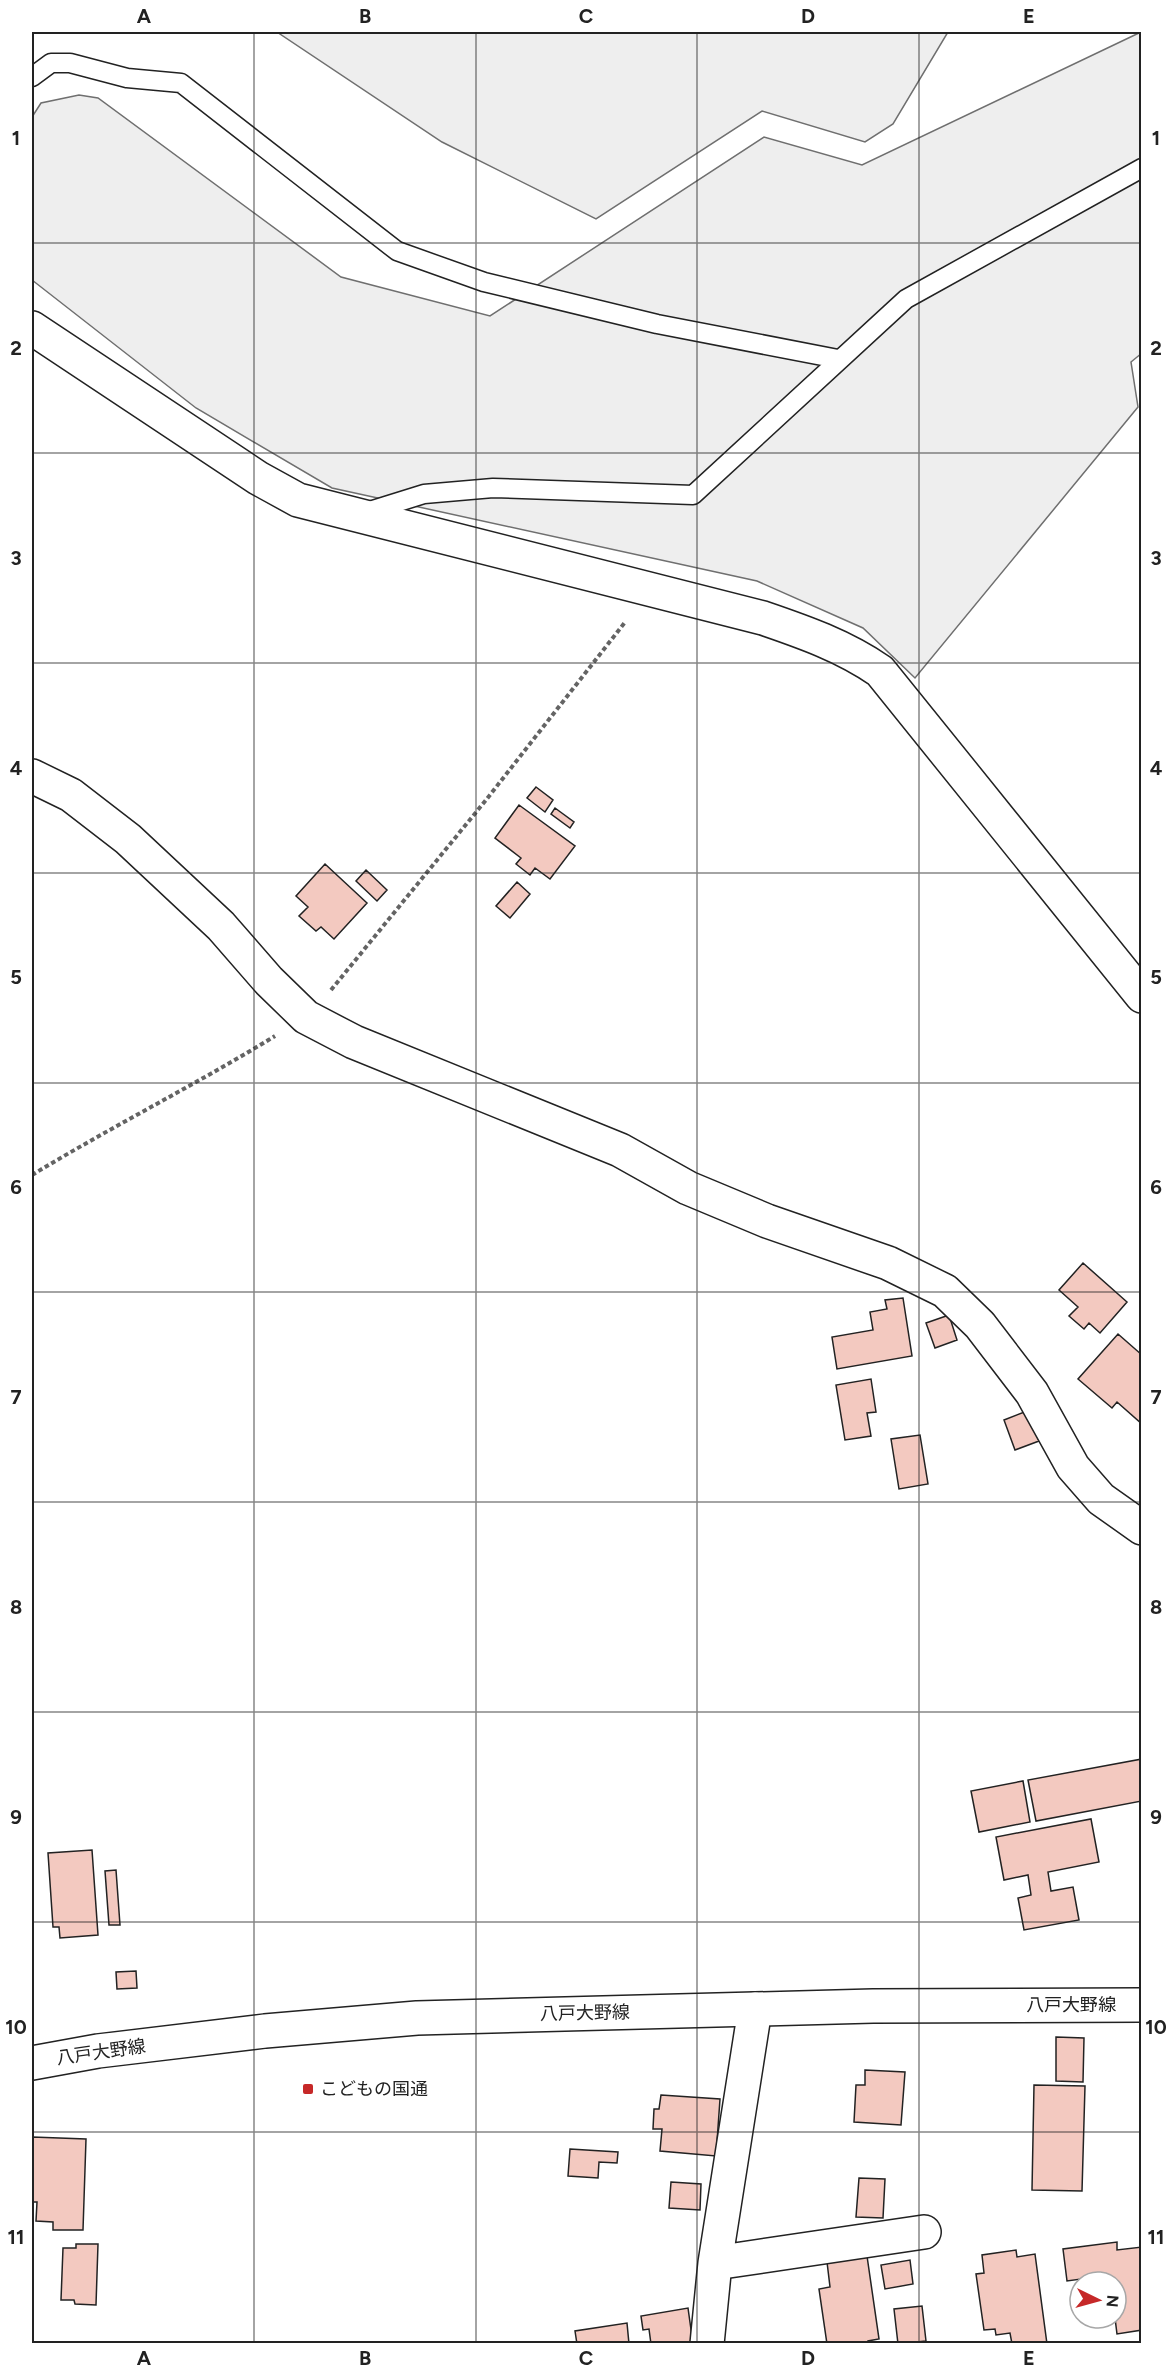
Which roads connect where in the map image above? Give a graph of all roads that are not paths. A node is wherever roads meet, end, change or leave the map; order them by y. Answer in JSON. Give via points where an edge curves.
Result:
{"nodes":[{"id":1,"x":32,"y":77,"type":"edge"},
{"id":2,"x":1142,"y":168,"type":"edge"},
{"id":3,"x":32,"y":328,"type":"edge"},
{"id":4,"x":838,"y":360,"type":"junction"},
{"id":5,"x":358,"y":515,"type":"junction"},
{"id":6,"x":32,"y":776,"type":"edge"},
{"id":7,"x":1142,"y":996,"type":"edge"},
{"id":8,"x":1142,"y":1528,"type":"edge"},
{"id":9,"x":1142,"y":2005,"type":"edge"},
{"id":10,"x":755,"y":2009,"type":"junction"},
{"id":11,"x":32,"y":2063,"type":"edge"},
{"id":12,"x":924,"y":2232,"type":"dead end"},
{"id":13,"x":715,"y":2263,"type":"junction"},
{"id":14,"x":707,"y":2343,"type":"edge"}],
"edges":[{"from":1,"to":4,"type":"lane","via":[[51,63],[70,63],[127,78],[181,83],[397,251],[484,282],[657,324]]},
{"from":2,"to":4,"type":"lane","via":[[906,299]]},
{"from":3,"to":5,"type":"street","via":[[258,478],[298,500]]},
{"from":4,"to":5,"type":"lane","via":[[693,495],[494,488],[424,494]]},
{"from":5,"to":7,"type":"street","via":[[763,618],[858,656],[880,671]]},
{"from":6,"to":8,"type":"street","via":[[71,795],[128,839],[221,926],[306,1017],[354,1042],[621,1150],[688,1188],[767,1221],[888,1263],[945,1291],[980,1325],[1032,1393],[1073,1467],[1101,1499]]},
{"from":9,"to":10,"type":"street","name":"八戸大野線"},
{"from":10,"to":11,"type":"street","name":"八戸大野線","via":[[417,2018],[253,2032]]},
{"from":10,"to":13,"type":"street"},
{"from":12,"to":13,"type":"street"},
{"from":13,"to":14,"type":"street"}]}
